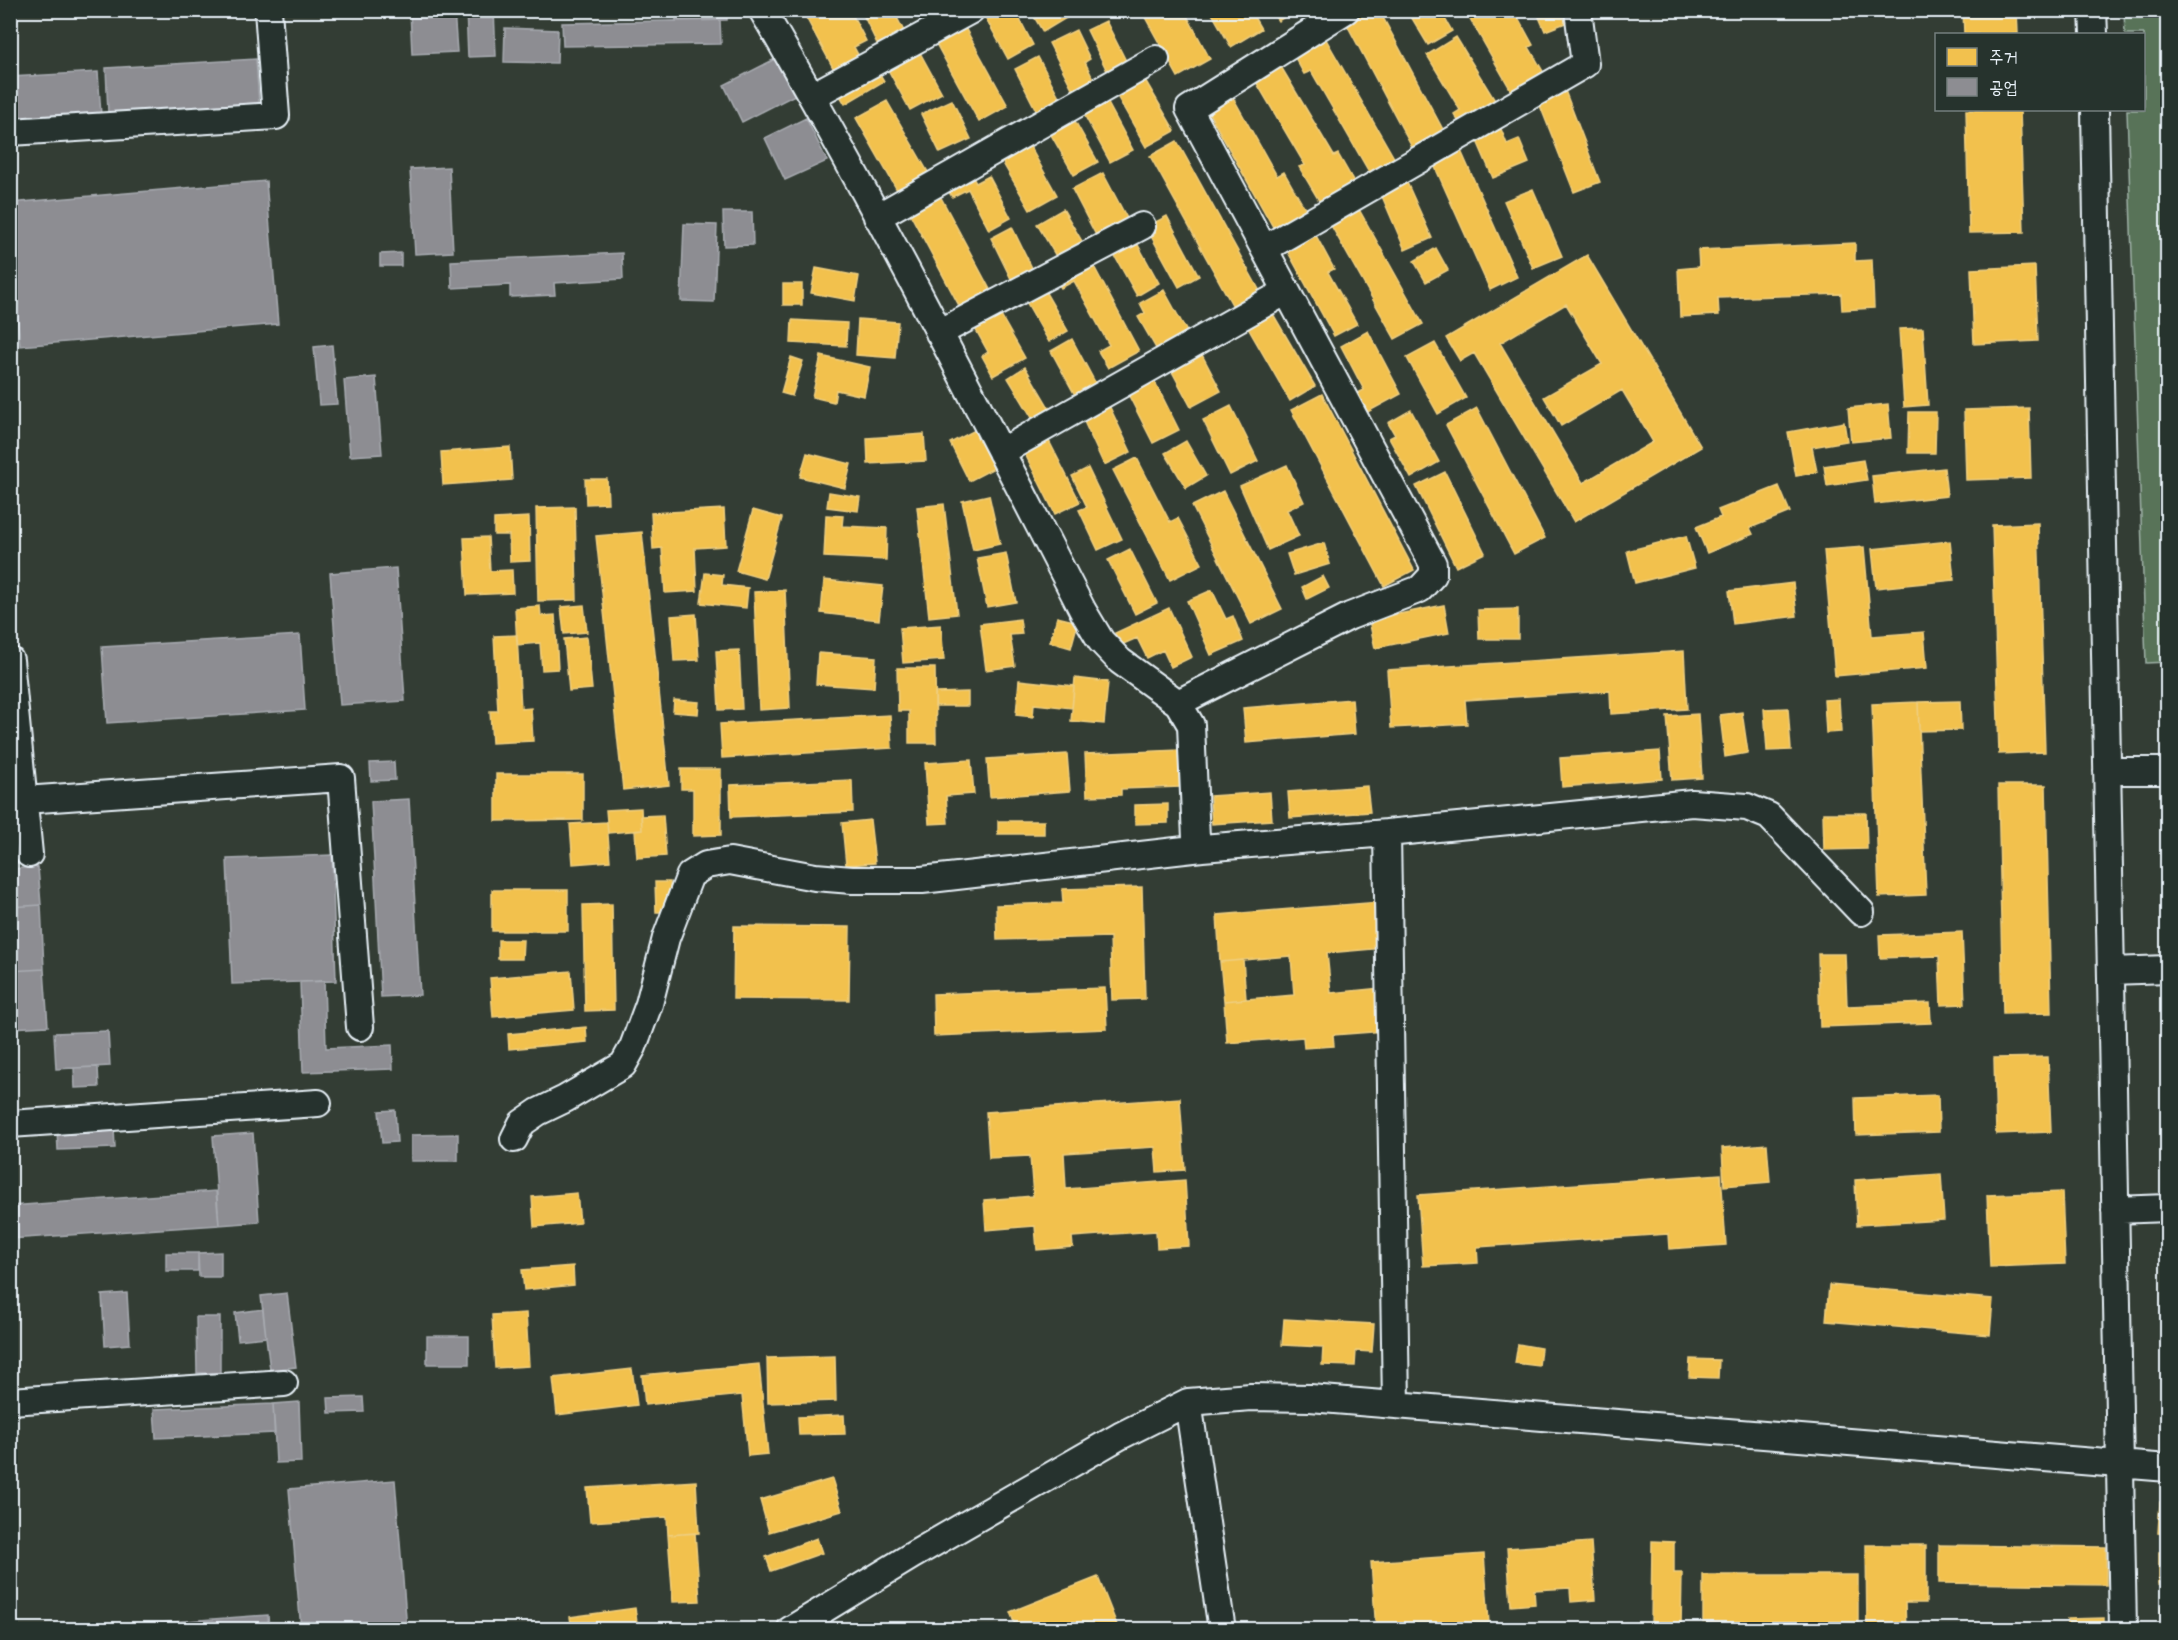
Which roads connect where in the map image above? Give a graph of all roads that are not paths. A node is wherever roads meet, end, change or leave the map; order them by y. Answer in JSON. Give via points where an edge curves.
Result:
{"nodes":[{"id":1,"x":268,"y":10,"type":"edge"},
{"id":2,"x":762,"y":10,"type":"edge"},
{"id":3,"x":971,"y":10,"type":"edge"},
{"id":4,"x":1346,"y":10,"type":"edge"},
{"id":5,"x":1578,"y":10,"type":"edge"},
{"id":6,"x":2093,"y":10,"type":"edge"},
{"id":7,"x":2094,"y":33,"type":"edge"},
{"id":8,"x":1156,"y":59,"type":"dead end"},
{"id":9,"x":812,"y":96,"type":"junction"},
{"id":10,"x":2095,"y":111,"type":"edge"},
{"id":11,"x":10,"y":132,"type":"edge"},
{"id":12,"x":877,"y":217,"type":"junction"},
{"id":13,"x":1142,"y":226,"type":"dead end"},
{"id":14,"x":1264,"y":249,"type":"junction"},
{"id":15,"x":1285,"y":292,"type":"junction"},
{"id":16,"x":939,"y":333,"type":"junction"},
{"id":17,"x":1001,"y":452,"type":"junction"},
{"id":18,"x":10,"y":660,"type":"edge"},
{"id":19,"x":1178,"y":703,"type":"junction"},
{"id":20,"x":2107,"y":771,"type":"junction"},
{"id":21,"x":2168,"y":771,"type":"edge"},
{"id":22,"x":24,"y":800,"type":"junction"},
{"id":23,"x":1387,"y":833,"type":"junction"},
{"id":24,"x":1202,"y":848,"type":"junction"},
{"id":25,"x":30,"y":854,"type":"dead end"},
{"id":26,"x":1862,"y":912,"type":"dead end"},
{"id":27,"x":2168,"y":969,"type":"edge"},
{"id":28,"x":2110,"y":971,"type":"junction"},
{"id":29,"x":360,"y":1027,"type":"dead end"},
{"id":30,"x":318,"y":1103,"type":"dead end"},
{"id":31,"x":10,"y":1124,"type":"edge"},
{"id":32,"x":514,"y":1139,"type":"dead end"},
{"id":33,"x":2168,"y":1208,"type":"edge"},
{"id":34,"x":2115,"y":1210,"type":"junction"},
{"id":35,"x":284,"y":1383,"type":"dead end"},
{"id":36,"x":10,"y":1401,"type":"edge"},
{"id":37,"x":1188,"y":1402,"type":"junction"},
{"id":38,"x":1396,"y":1405,"type":"junction"},
{"id":39,"x":2119,"y":1464,"type":"junction"},
{"id":40,"x":2168,"y":1468,"type":"edge"},
{"id":41,"x":790,"y":1629,"type":"edge"},
{"id":42,"x":1222,"y":1629,"type":"edge"},
{"id":43,"x":2123,"y":1629,"type":"edge"}],
"edges":[{"from":1,"to":11,"type":"street","via":[[276,116]]},
{"from":2,"to":9,"type":"street"},
{"from":3,"to":9,"type":"street"},
{"from":4,"to":14,"type":"street","via":[[1189,109]]},
{"from":5,"to":14,"type":"street","via":[[1585,64]]},
{"from":6,"to":7,"type":"street"},
{"from":8,"to":12,"type":"street"},
{"from":9,"to":12,"type":"street"},
{"from":10,"to":20,"type":"street"},
{"from":12,"to":16,"type":"street"},
{"from":13,"to":16,"type":"street"},
{"from":14,"to":15,"type":"street"},
{"from":15,"to":17,"type":"street"},
{"from":15,"to":19,"type":"street","via":[[1433,564],[1433,574],[1420,590],[1350,616]]},
{"from":16,"to":17,"type":"street"},
{"from":17,"to":19,"type":"street","via":[[1101,641],[1120,661]]},
{"from":18,"to":22,"type":"street"},
{"from":19,"to":24,"type":"street","via":[[1191,725],[1196,839]]},
{"from":20,"to":21,"type":"street"},
{"from":20,"to":28,"type":"street"},
{"from":22,"to":25,"type":"street"},
{"from":22,"to":29,"type":"street","via":[[341,778]]},
{"from":23,"to":24,"type":"street"},
{"from":23,"to":26,"type":"street","via":[[1692,804],[1747,807],[1768,816]]},
{"from":23,"to":38,"type":"street"},
{"from":24,"to":32,"type":"street","via":[[922,880],[815,877],[730,861],[706,865],[690,875],[666,938],[649,1004],[623,1065],[538,1112],[522,1123]]},
{"from":27,"to":28,"type":"street"},
{"from":28,"to":34,"type":"street"},
{"from":30,"to":31,"type":"street"},
{"from":33,"to":34,"type":"street"},
{"from":34,"to":39,"type":"street"},
{"from":35,"to":36,"type":"street"},
{"from":37,"to":38,"type":"street","via":[[1251,1397]]},
{"from":37,"to":41,"type":"street","via":[[1099,1448]]},
{"from":37,"to":42,"type":"street"},
{"from":38,"to":39,"type":"street"},
{"from":39,"to":40,"type":"street"},
{"from":39,"to":43,"type":"street"}]}
